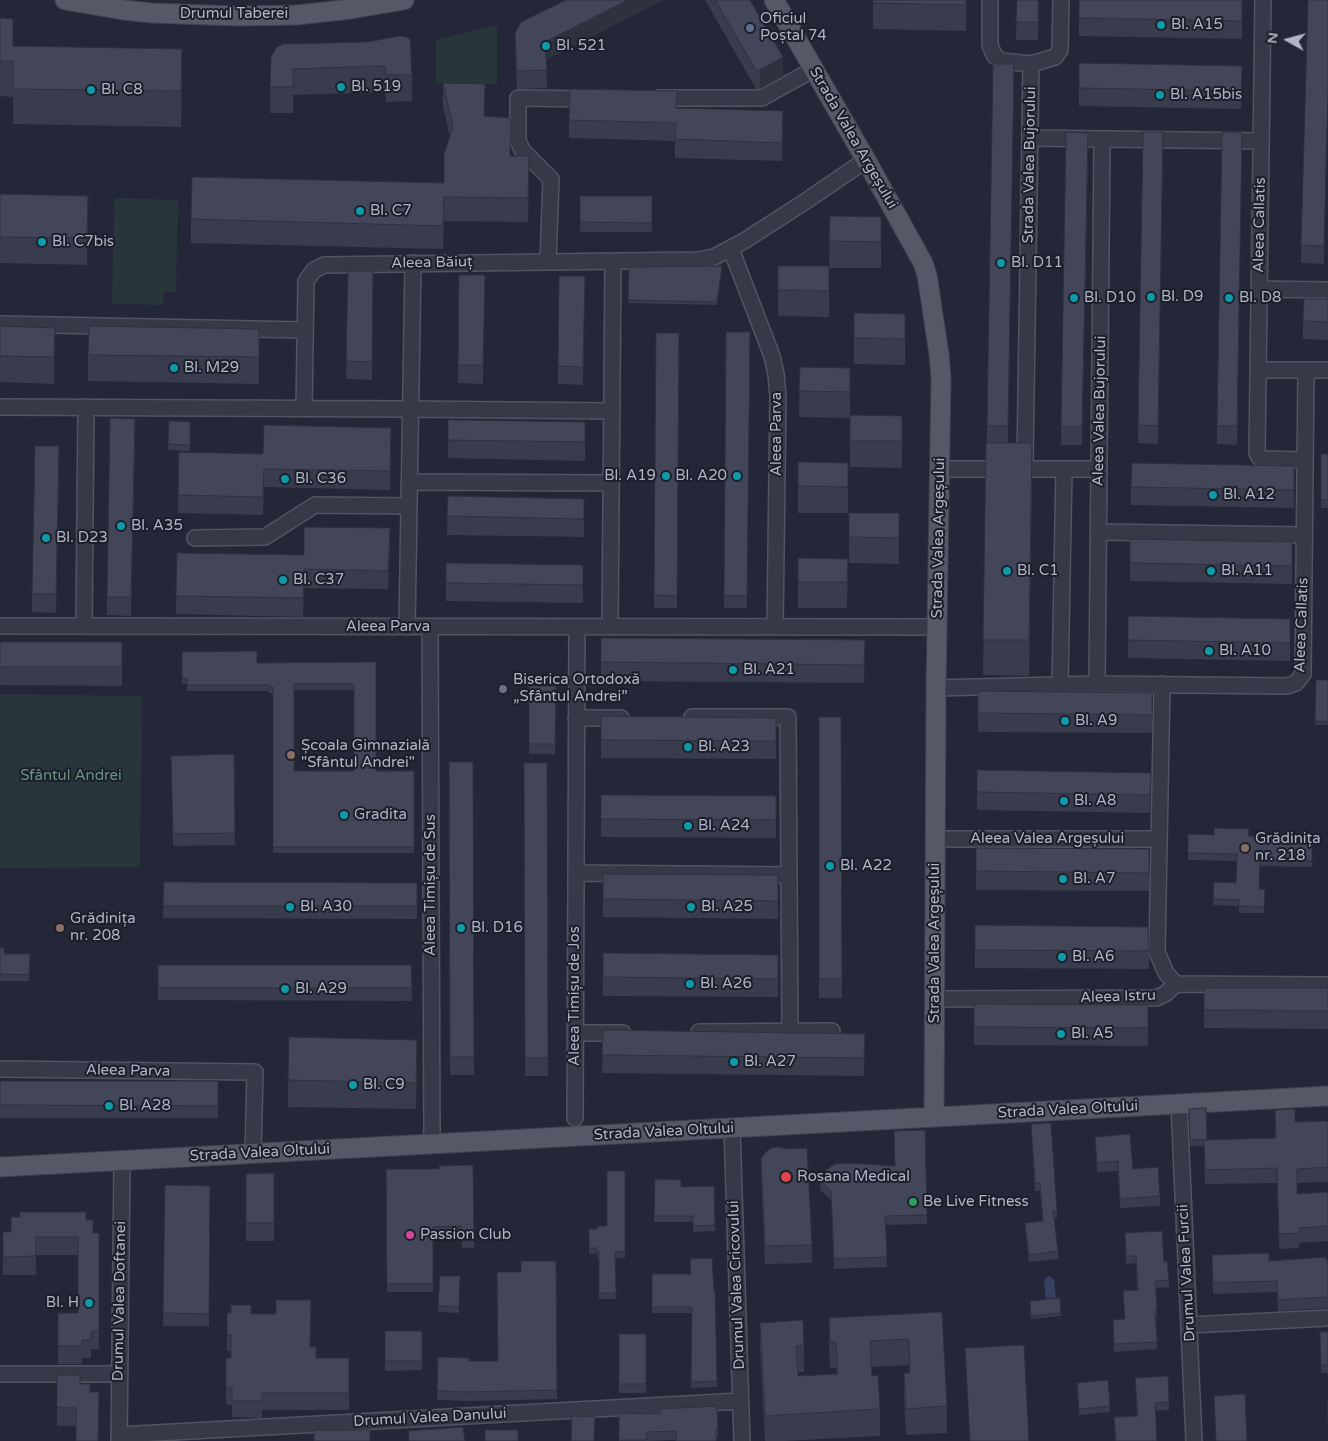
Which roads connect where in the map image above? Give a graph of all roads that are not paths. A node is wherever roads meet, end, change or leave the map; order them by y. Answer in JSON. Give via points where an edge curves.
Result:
{"nodes":[{"id":1,"x":64,"y":0,"type":"edge"},
{"id":2,"x":404,"y":0,"type":"edge"},
{"id":3,"x":774,"y":0,"type":"edge"},
{"id":4,"x":990,"y":0,"type":"edge"},
{"id":5,"x":1061,"y":0,"type":"edge"},
{"id":6,"x":1263,"y":0,"type":"edge"},
{"id":7,"x":1031,"y":64,"type":"junction"},
{"id":8,"x":814,"y":69,"type":"junction"},
{"id":9,"x":648,"y":98,"type":"edge"},
{"id":10,"x":609,"y":99,"type":"edge"},
{"id":11,"x":1030,"y":138,"type":"junction"},
{"id":12,"x":1102,"y":139,"type":"junction"},
{"id":13,"x":1261,"y":141,"type":"junction"},
{"id":14,"x":866,"y":160,"type":"junction"},
{"id":15,"x":731,"y":249,"type":"junction"},
{"id":16,"x":614,"y":261,"type":"junction"},
{"id":17,"x":548,"y":262,"type":"junction"},
{"id":18,"x":413,"y":263,"type":"junction"},
{"id":19,"x":1259,"y":289,"type":"junction"},
{"id":20,"x":1328,"y":290,"type":"edge"},
{"id":21,"x":0,"y":324,"type":"edge"},
{"id":22,"x":305,"y":330,"type":"junction"},
{"id":23,"x":1258,"y":370,"type":"junction"},
{"id":24,"x":1306,"y":370,"type":"junction"},
{"id":25,"x":1328,"y":370,"type":"edge"},
{"id":26,"x":0,"y":407,"type":"edge"},
{"id":27,"x":86,"y":407,"type":"junction"},
{"id":28,"x":304,"y":408,"type":"junction"},
{"id":29,"x":411,"y":409,"type":"junction"},
{"id":30,"x":612,"y":411,"type":"junction"},
{"id":31,"x":1305,"y":460,"type":"junction"},
{"id":32,"x":940,"y":469,"type":"junction"},
{"id":33,"x":1025,"y":469,"type":"junction"},
{"id":34,"x":1064,"y":469,"type":"junction"},
{"id":35,"x":1099,"y":469,"type":"junction"},
{"id":36,"x":409,"y":482,"type":"junction"},
{"id":37,"x":611,"y":483,"type":"junction"},
{"id":38,"x":409,"y":506,"type":"junction"},
{"id":39,"x":1098,"y":532,"type":"junction"},
{"id":40,"x":1304,"y":535,"type":"junction"},
{"id":41,"x":195,"y":538,"type":"dead end"},
{"id":42,"x":0,"y":626,"type":"edge"},
{"id":43,"x":84,"y":626,"type":"junction"},
{"id":44,"x":407,"y":627,"type":"junction"},
{"id":45,"x":430,"y":627,"type":"junction"},
{"id":46,"x":576,"y":627,"type":"junction"},
{"id":47,"x":610,"y":627,"type":"junction"},
{"id":48,"x":775,"y":627,"type":"junction"},
{"id":49,"x":937,"y":627,"type":"junction"},
{"id":50,"x":1097,"y":684,"type":"junction"},
{"id":51,"x":1162,"y":684,"type":"junction"},
{"id":52,"x":1060,"y":685,"type":"junction"},
{"id":53,"x":936,"y":688,"type":"junction"},
{"id":54,"x":682,"y":717,"type":"edge"},
{"id":55,"x":576,"y":718,"type":"junction"},
{"id":56,"x":634,"y":718,"type":"edge"},
{"id":57,"x":935,"y":839,"type":"junction"},
{"id":58,"x":1159,"y":839,"type":"junction"},
{"id":59,"x":576,"y":874,"type":"junction"},
{"id":60,"x":789,"y":875,"type":"junction"},
{"id":61,"x":1176,"y":984,"type":"junction"},
{"id":62,"x":1328,"y":985,"type":"edge"},
{"id":63,"x":934,"y":999,"type":"junction"},
{"id":64,"x":790,"y":1031,"type":"junction"},
{"id":65,"x":832,"y":1031,"type":"edge"},
{"id":66,"x":634,"y":1032,"type":"edge"},
{"id":67,"x":683,"y":1032,"type":"edge"},
{"id":68,"x":575,"y":1033,"type":"junction"},
{"id":69,"x":413,"y":1041,"type":"edge"},
{"id":70,"x":431,"y":1041,"type":"junction"},
{"id":71,"x":0,"y":1069,"type":"edge"},
{"id":72,"x":1328,"y":1096,"type":"edge"},
{"id":73,"x":1179,"y":1104,"type":"junction"},
{"id":74,"x":934,"y":1117,"type":"junction"},
{"id":75,"x":575,"y":1118,"type":"dead end"},
{"id":76,"x":732,"y":1128,"type":"junction"},
{"id":77,"x":432,"y":1144,"type":"junction"},
{"id":78,"x":254,"y":1154,"type":"junction"},
{"id":79,"x":122,"y":1161,"type":"junction"},
{"id":80,"x":0,"y":1167,"type":"edge"},
{"id":81,"x":1328,"y":1318,"type":"edge"},
{"id":82,"x":1189,"y":1325,"type":"junction"},
{"id":83,"x":0,"y":1374,"type":"edge"},
{"id":84,"x":120,"y":1374,"type":"junction"},
{"id":85,"x":741,"y":1401,"type":"junction"},
{"id":86,"x":119,"y":1438,"type":"edge"},
{"id":87,"x":742,"y":1441,"type":"edge"},
{"id":88,"x":1194,"y":1441,"type":"edge"}],
"edges":[{"from":1,"to":2,"type":"main road","name":"Drumul Taberei","via":[[152,13],[237,16],[314,13]]},
{"from":3,"to":8,"type":"main road","name":"Strada Valea Argeșului"},
{"from":4,"to":7,"type":"street","via":[[990,45],[994,55],[1001,61]]},
{"from":5,"to":7,"type":"street","name":"Strada Valea Bujorului","via":[[1060,50],[1055,57]]},
{"from":6,"to":13,"type":"street","name":"Aleea Callatis"},
{"from":7,"to":11,"type":"street","name":"Strada Valea Bujorului"},
{"from":8,"to":9,"type":"street","via":[[762,98]]},
{"from":8,"to":14,"type":"main road","name":"Strada Valea Argeșului"},
{"from":10,"to":17,"type":"street","via":[[518,98],[518,140],[522,150],[551,179]]},
{"from":11,"to":12,"type":"street"},
{"from":11,"to":33,"type":"street","name":"Strada Valea Bujorului"},
{"from":12,"to":13,"type":"street"},
{"from":12,"to":35,"type":"street","name":"Aleea Valea Bujorului"},
{"from":13,"to":19,"type":"street","name":"Aleea Callatis"},
{"from":14,"to":15,"type":"street","name":"Aleea Băiuț"},
{"from":14,"to":32,"type":"main road","name":"Strada Valea Argeșului","via":[[918,251],[927,275],[940,367]]},
{"from":15,"to":16,"type":"street","name":"Aleea Băiuț","via":[[697,260]]},
{"from":15,"to":48,"type":"street","name":"Aleea Parva","via":[[776,374]]},
{"from":16,"to":17,"type":"street","name":"Aleea Băiuț"},
{"from":16,"to":30,"type":"street"},
{"from":17,"to":18,"type":"street","name":"Aleea Băiuț"},
{"from":18,"to":22,"type":"street","name":"Aleea Băiuț","via":[[324,264],[314,270],[306,281]]},
{"from":18,"to":29,"type":"street"},
{"from":19,"to":20,"type":"street"},
{"from":19,"to":23,"type":"street","name":"Aleea Callatis"},
{"from":21,"to":22,"type":"street"},
{"from":22,"to":28,"type":"street","name":"Aleea Băiuț"},
{"from":23,"to":24,"type":"street"},
{"from":23,"to":31,"type":"street","name":"Aleea Callatis","via":[[1259,457]]},
{"from":24,"to":25,"type":"street"},
{"from":24,"to":31,"type":"street","name":"Aleea Callatis"},
{"from":26,"to":27,"type":"street"},
{"from":27,"to":28,"type":"street"},
{"from":27,"to":43,"type":"street"},
{"from":28,"to":29,"type":"street"},
{"from":29,"to":30,"type":"street"},
{"from":29,"to":36,"type":"street"},
{"from":30,"to":37,"type":"street"},
{"from":31,"to":40,"type":"street","name":"Aleea Callatis"},
{"from":32,"to":33,"type":"street"},
{"from":32,"to":49,"type":"main road","name":"Strada Valea Argeșului"},
{"from":33,"to":34,"type":"street"},
{"from":34,"to":35,"type":"street"},
{"from":34,"to":52,"type":"street"},
{"from":35,"to":39,"type":"street","name":"Aleea Valea Bujorului"},
{"from":36,"to":37,"type":"street"},
{"from":36,"to":38,"type":"street"},
{"from":37,"to":47,"type":"street"},
{"from":38,"to":41,"type":"street","via":[[315,505],[265,537]]},
{"from":38,"to":44,"type":"street"},
{"from":39,"to":40,"type":"street"},
{"from":39,"to":50,"type":"street","name":"Aleea Valea Bujorului"},
{"from":40,"to":51,"type":"street","name":"Aleea Callatis","via":[[1303,674],[1296,683],[1287,686]]},
{"from":42,"to":43,"type":"street","name":"Aleea Parva"},
{"from":43,"to":44,"type":"street","name":"Aleea Parva"},
{"from":44,"to":45,"type":"street","name":"Aleea Parva"},
{"from":45,"to":46,"type":"street","name":"Aleea Parva"},
{"from":45,"to":70,"type":"street","name":"Aleea Timișu de Sus"},
{"from":46,"to":47,"type":"street","name":"Aleea Parva"},
{"from":46,"to":55,"type":"street","name":"Aleea Timișu de Jos"},
{"from":47,"to":48,"type":"street","name":"Aleea Parva"},
{"from":48,"to":49,"type":"street","name":"Aleea Parva"},
{"from":49,"to":53,"type":"main road","name":"Strada Valea Argeșului"},
{"from":50,"to":51,"type":"street","name":"Aleea Callatis"},
{"from":50,"to":52,"type":"street","name":"Aleea Callatis"},
{"from":51,"to":58,"type":"street"},
{"from":52,"to":53,"type":"street","name":"Aleea Callatis"},
{"from":53,"to":57,"type":"main road","name":"Strada Valea Argeșului"},
{"from":54,"to":60,"type":"street","via":[[788,717]]},
{"from":55,"to":56,"type":"street"},
{"from":55,"to":59,"type":"street","name":"Aleea Timișu de Jos"},
{"from":57,"to":58,"type":"street","name":"Aleea Valea Argeșului"},
{"from":57,"to":63,"type":"main road","name":"Strada Valea Argeșului"},
{"from":58,"to":61,"type":"street","via":[[1157,952]]},
{"from":59,"to":60,"type":"street"},
{"from":59,"to":68,"type":"street","name":"Aleea Timișu de Jos"},
{"from":60,"to":64,"type":"street"},
{"from":61,"to":62,"type":"street","name":"Aleea Istru"},
{"from":61,"to":63,"type":"street","name":"Aleea Istru","via":[[1156,998]]},
{"from":63,"to":74,"type":"main road","name":"Strada Valea Argeșului"},
{"from":64,"to":65,"type":"street"},
{"from":64,"to":67,"type":"street"},
{"from":66,"to":68,"type":"street"},
{"from":68,"to":75,"type":"street","name":"Aleea Timișu de Jos"},
{"from":69,"to":70,"type":"street"},
{"from":70,"to":77,"type":"street","name":"Aleea Timișu de Sus"},
{"from":71,"to":78,"type":"street","name":"Aleea Parva","via":[[255,1072]]},
{"from":72,"to":73,"type":"main road","name":"Strada Valea Oltului"},
{"from":73,"to":74,"type":"main road","name":"Strada Valea Oltului"},
{"from":73,"to":82,"type":"street","name":"Drumul Valea Furcii"},
{"from":74,"to":76,"type":"main road","name":"Strada Valea Oltului"},
{"from":76,"to":77,"type":"main road","name":"Strada Valea Oltului"},
{"from":76,"to":85,"type":"street","name":"Drumul Valea Cricovului"},
{"from":77,"to":78,"type":"main road","name":"Strada Valea Oltului"},
{"from":78,"to":79,"type":"main road","name":"Strada Valea Oltului"},
{"from":79,"to":80,"type":"main road","name":"Strada Valea Oltului"},
{"from":79,"to":84,"type":"street","name":"Drumul Valea Doftanei"},
{"from":81,"to":82,"type":"street"},
{"from":82,"to":88,"type":"street","name":"Drumul Valea Furcii"},
{"from":83,"to":84,"type":"street"},
{"from":84,"to":86,"type":"street","name":"Drumul Valea Doftanei"},
{"from":85,"to":86,"type":"street","name":"Drumul Valea Danului"},
{"from":85,"to":87,"type":"street","name":"Drumul Valea Cricovului"}]}
